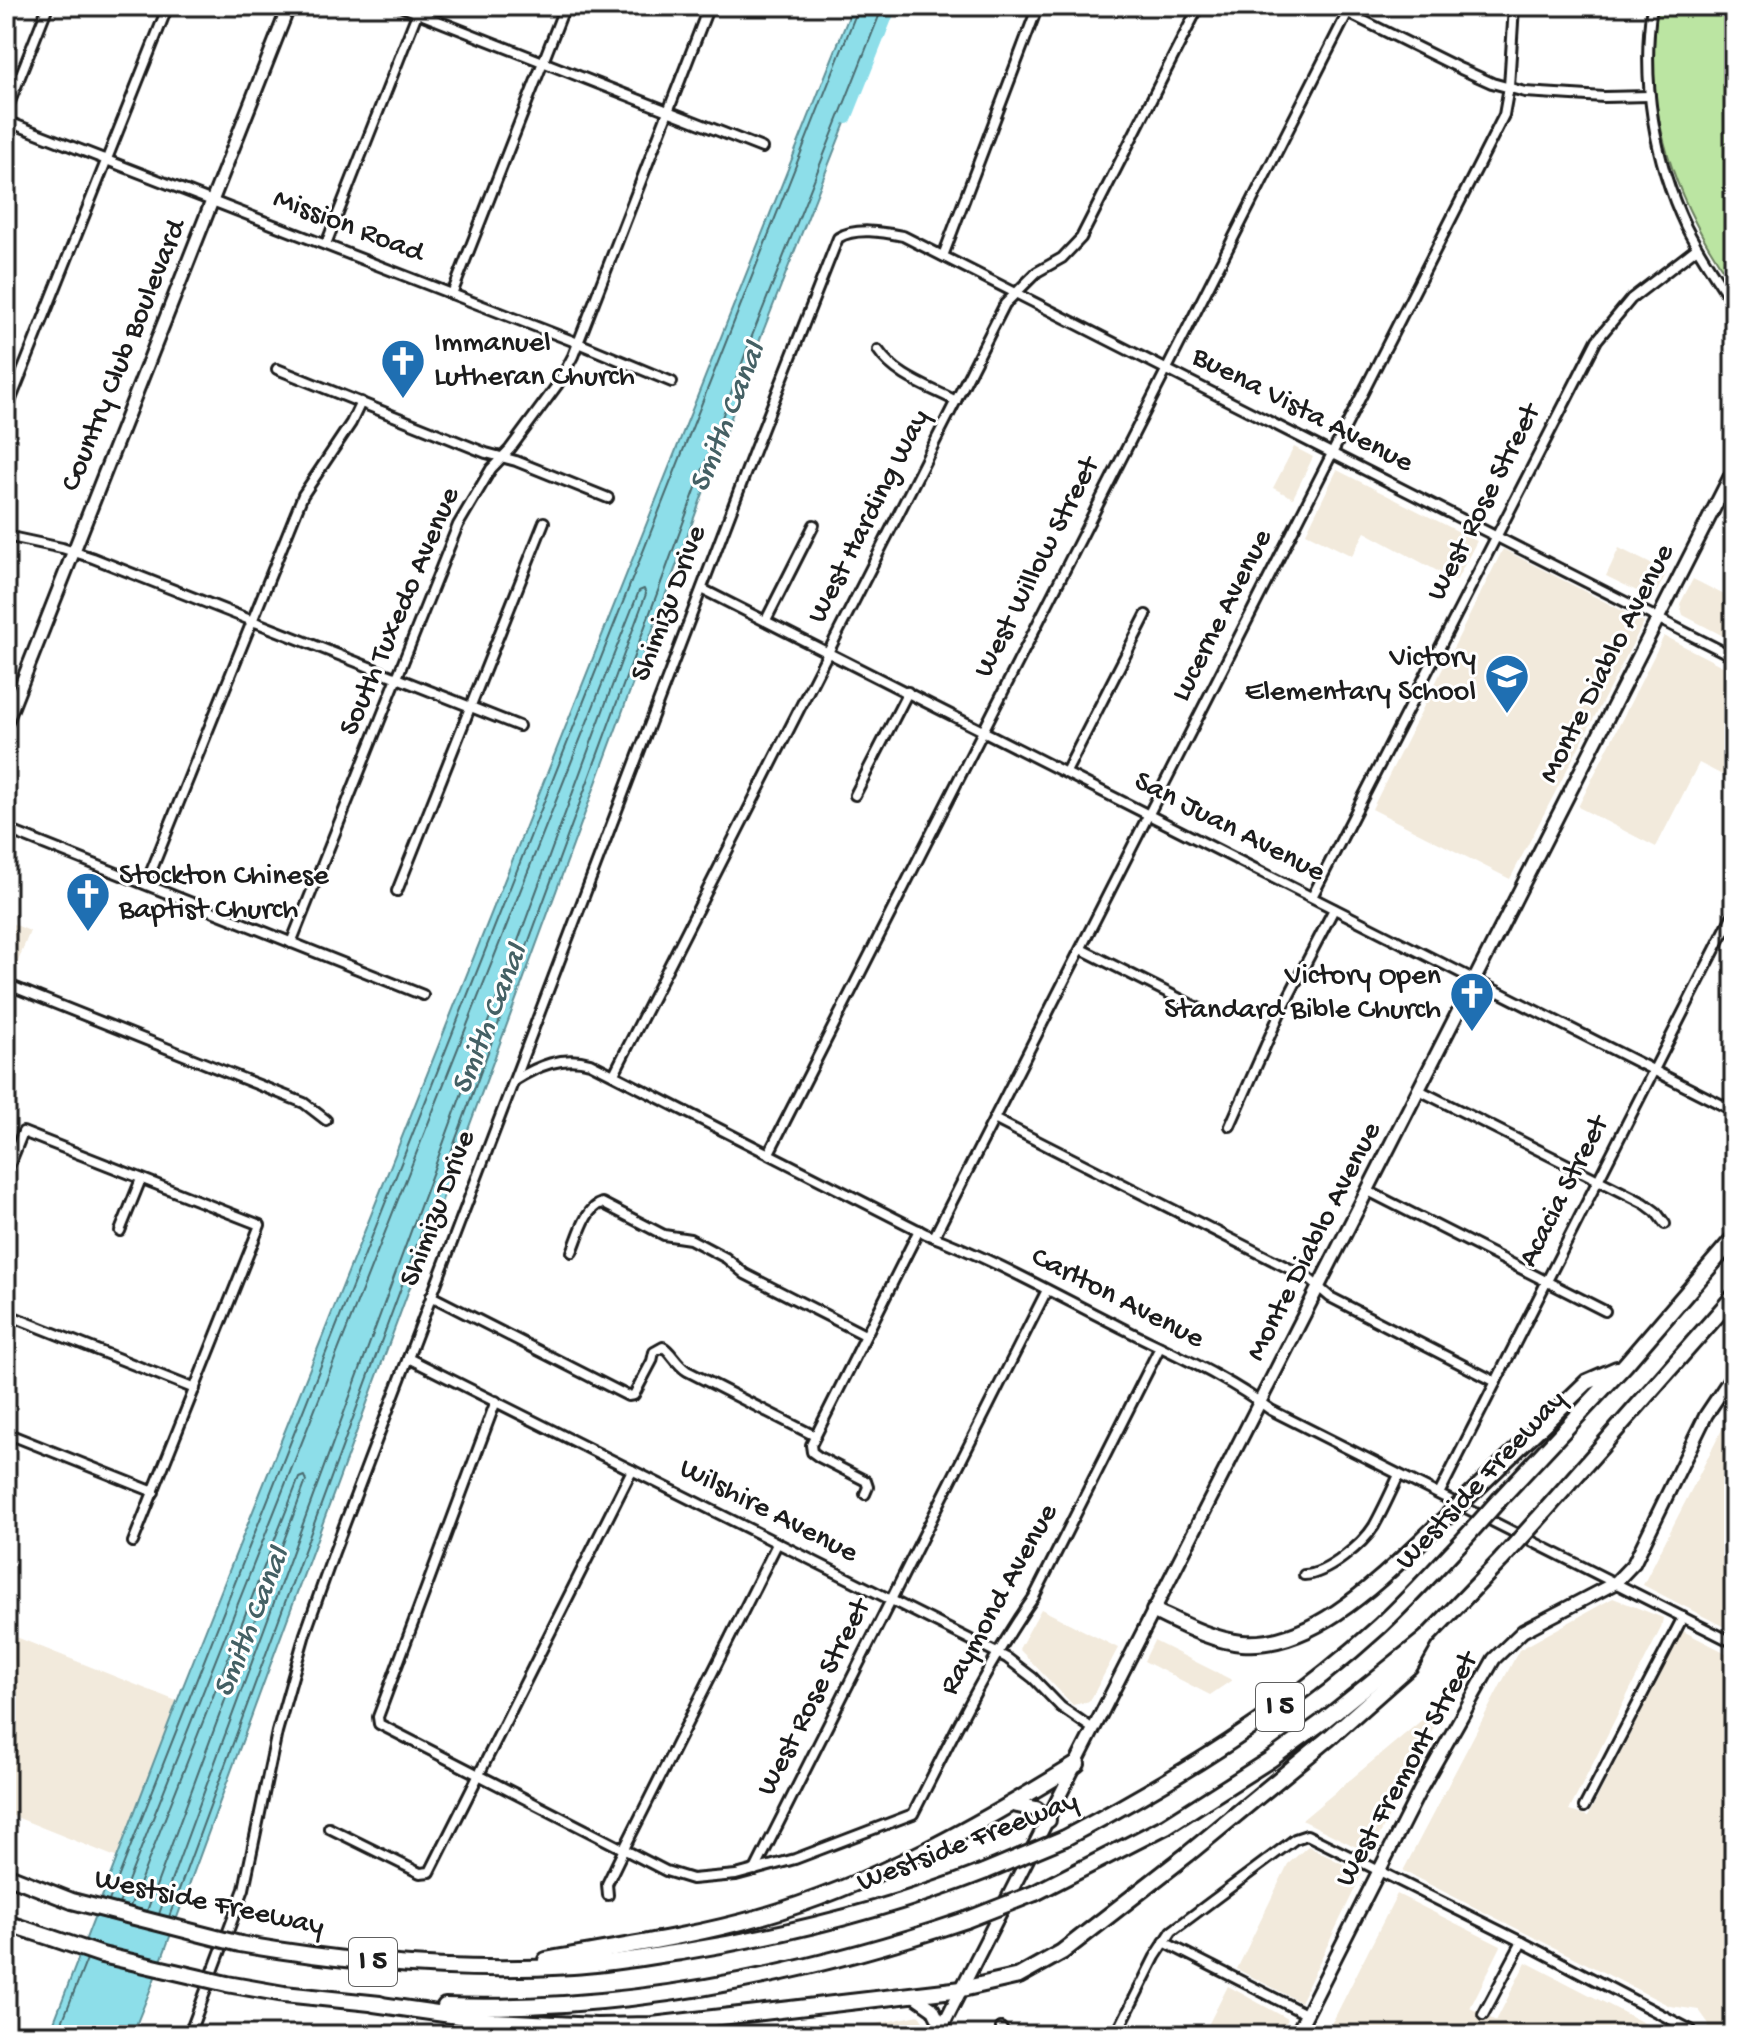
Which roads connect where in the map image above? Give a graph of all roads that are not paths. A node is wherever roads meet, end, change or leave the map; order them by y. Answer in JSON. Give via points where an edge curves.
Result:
{"nodes":[{"id":1,"x":48,"y":6,"type":"edge"},
{"id":2,"x":168,"y":6,"type":"edge"},
{"id":3,"x":289,"y":6,"type":"edge"},
{"id":4,"x":400,"y":6,"type":"edge"},
{"id":5,"x":565,"y":6,"type":"edge"},
{"id":6,"x":709,"y":6,"type":"edge"},
{"id":7,"x":1038,"y":6,"type":"edge"},
{"id":8,"x":1199,"y":6,"type":"edge"},
{"id":9,"x":1334,"y":6,"type":"edge"},
{"id":10,"x":1514,"y":6,"type":"edge"},
{"id":11,"x":1652,"y":6,"type":"edge"},
{"id":12,"x":419,"y":10,"type":"edge"},
{"id":13,"x":1349,"y":10,"type":"edge"},
{"id":14,"x":543,"y":62,"type":"junction"},
{"id":15,"x":1509,"y":87,"type":"junction"},
{"id":16,"x":1650,"y":96,"type":"junction"},
{"id":17,"x":669,"y":111,"type":"junction"},
{"id":18,"x":6,"y":112,"type":"edge"},
{"id":19,"x":6,"y":121,"type":"edge"},
{"id":20,"x":762,"y":148,"type":"dead end"},
{"id":21,"x":107,"y":161,"type":"junction"},
{"id":22,"x":212,"y":201,"type":"junction"},
{"id":23,"x":842,"y":235,"type":"joint"},
{"id":24,"x":326,"y":244,"type":"junction"},
{"id":25,"x":1697,"y":248,"type":"junction"},
{"id":26,"x":943,"y":256,"type":"junction"},
{"id":27,"x":1016,"y":292,"type":"junction"},
{"id":28,"x":452,"y":294,"type":"junction"},
{"id":29,"x":1734,"y":305,"type":"edge"},
{"id":30,"x":578,"y":343,"type":"junction"},
{"id":31,"x":878,"y":350,"type":"dead end"},
{"id":32,"x":277,"y":369,"type":"dead end"},
{"id":33,"x":1166,"y":369,"type":"junction"},
{"id":34,"x":672,"y":382,"type":"dead end"},
{"id":35,"x":956,"y":401,"type":"junction"},
{"id":36,"x":361,"y":402,"type":"junction"},
{"id":37,"x":6,"y":412,"type":"edge"},
{"id":38,"x":1333,"y":453,"type":"junction"},
{"id":39,"x":501,"y":458,"type":"junction"},
{"id":40,"x":1734,"y":469,"type":"edge"},
{"id":41,"x":608,"y":498,"type":"dead end"},
{"id":42,"x":544,"y":522,"type":"dead end"},
{"id":43,"x":814,"y":525,"type":"dead end"},
{"id":44,"x":1495,"y":535,"type":"junction"},
{"id":45,"x":6,"y":536,"type":"edge"},
{"id":46,"x":74,"y":551,"type":"junction"},
{"id":47,"x":702,"y":589,"type":"junction"},
{"id":48,"x":1146,"y":615,"type":"dead end"},
{"id":49,"x":1658,"y":617,"type":"junction"},
{"id":50,"x":251,"y":619,"type":"junction"},
{"id":51,"x":766,"y":620,"type":"junction"},
{"id":52,"x":828,"y":652,"type":"junction"},
{"id":53,"x":1734,"y":657,"type":"edge"},
{"id":54,"x":397,"y":677,"type":"junction"},
{"id":55,"x":908,"y":692,"type":"junction"},
{"id":56,"x":470,"y":706,"type":"junction"},
{"id":57,"x":6,"y":723,"type":"edge"},
{"id":58,"x":519,"y":726,"type":"dead end"},
{"id":59,"x":983,"y":730,"type":"junction"},
{"id":60,"x":1066,"y":772,"type":"junction"},
{"id":61,"x":855,"y":795,"type":"dead end"},
{"id":62,"x":1149,"y":814,"type":"junction"},
{"id":63,"x":6,"y":829,"type":"edge"},
{"id":64,"x":146,"y":884,"type":"junction"},
{"id":65,"x":397,"y":891,"type":"dead end"},
{"id":66,"x":1312,"y":897,"type":"junction"},
{"id":67,"x":1334,"y":909,"type":"junction"},
{"id":68,"x":1734,"y":912,"type":"edge"},
{"id":69,"x":291,"y":943,"type":"junction"},
{"id":70,"x":1081,"y":949,"type":"junction"},
{"id":71,"x":1475,"y":980,"type":"junction"},
{"id":72,"x":6,"y":984,"type":"edge"},
{"id":73,"x":423,"y":995,"type":"dead end"},
{"id":74,"x":1204,"y":1011,"type":"dead end"},
{"id":75,"x":1654,"y":1070,"type":"junction"},
{"id":76,"x":614,"y":1074,"type":"junction"},
{"id":77,"x":514,"y":1081,"type":"junction"},
{"id":78,"x":1419,"y":1090,"type":"junction"},
{"id":79,"x":1734,"y":1111,"type":"edge"},
{"id":80,"x":994,"y":1119,"type":"junction"},
{"id":81,"x":326,"y":1120,"type":"dead end"},
{"id":82,"x":1230,"y":1126,"type":"dead end"},
{"id":83,"x":769,"y":1153,"type":"junction"},
{"id":84,"x":6,"y":1174,"type":"edge"},
{"id":85,"x":141,"y":1179,"type":"junction"},
{"id":86,"x":1598,"y":1181,"type":"junction"},
{"id":87,"x":1368,"y":1191,"type":"junction"},
{"id":88,"x":1665,"y":1224,"type":"dead end"},
{"id":89,"x":919,"y":1230,"type":"junction"},
{"id":90,"x":120,"y":1231,"type":"dead end"},
{"id":91,"x":934,"y":1237,"type":"junction"},
{"id":92,"x":1734,"y":1238,"type":"edge"},
{"id":93,"x":572,"y":1252,"type":"dead end"},
{"id":94,"x":1547,"y":1281,"type":"junction"},
{"id":95,"x":1319,"y":1287,"type":"junction"},
{"id":96,"x":1047,"y":1290,"type":"junction"},
{"id":97,"x":431,"y":1296,"type":"junction"},
{"id":98,"x":1734,"y":1296,"type":"edge"},
{"id":99,"x":1605,"y":1311,"type":"dead end"},
{"id":100,"x":6,"y":1314,"type":"edge"},
{"id":101,"x":865,"y":1335,"type":"junction"},
{"id":102,"x":1160,"y":1347,"type":"junction"},
{"id":103,"x":408,"y":1358,"type":"junction"},
{"id":104,"x":1625,"y":1365,"type":"junction"},
{"id":105,"x":1733,"y":1377,"type":"edge"},
{"id":106,"x":1496,"y":1382,"type":"junction"},
{"id":107,"x":195,"y":1389,"type":"junction"},
{"id":108,"x":496,"y":1401,"type":"junction"},
{"id":109,"x":1261,"y":1402,"type":"junction"},
{"id":110,"x":6,"y":1433,"type":"edge"},
{"id":111,"x":815,"y":1436,"type":"junction"},
{"id":112,"x":632,"y":1470,"type":"junction"},
{"id":113,"x":1399,"y":1475,"type":"junction"},
{"id":114,"x":154,"y":1492,"type":"junction"},
{"id":115,"x":865,"y":1494,"type":"dead end"},
{"id":116,"x":1439,"y":1494,"type":"junction"},
{"id":117,"x":133,"y":1542,"type":"dead end"},
{"id":118,"x":777,"y":1544,"type":"junction"},
{"id":119,"x":1304,"y":1575,"type":"dead end"},
{"id":120,"x":1615,"y":1583,"type":"junction"},
{"id":121,"x":890,"y":1601,"type":"junction"},
{"id":122,"x":1154,"y":1611,"type":"junction"},
{"id":123,"x":1683,"y":1617,"type":"junction"},
{"id":124,"x":1426,"y":1638,"type":"junction"},
{"id":125,"x":1734,"y":1643,"type":"edge"},
{"id":126,"x":997,"y":1654,"type":"junction"},
{"id":127,"x":1093,"y":1729,"type":"junction"},
{"id":128,"x":1077,"y":1764,"type":"junction"},
{"id":129,"x":477,"y":1775,"type":"junction"},
{"id":130,"x":1013,"y":1804,"type":"junction"},
{"id":131,"x":1584,"y":1807,"type":"dead end"},
{"id":132,"x":1048,"y":1820,"type":"junction"},
{"id":133,"x":329,"y":1828,"type":"dead end"},
{"id":134,"x":624,"y":1849,"type":"junction"},
{"id":135,"x":755,"y":1870,"type":"junction"},
{"id":136,"x":1380,"y":1870,"type":"junction"},
{"id":137,"x":6,"y":1872,"type":"edge"},
{"id":138,"x":608,"y":1895,"type":"dead end"},
{"id":139,"x":11,"y":1926,"type":"edge"},
{"id":140,"x":1164,"y":1942,"type":"junction"},
{"id":141,"x":1522,"y":1942,"type":"junction"},
{"id":142,"x":506,"y":1967,"type":"junction"},
{"id":143,"x":962,"y":1989,"type":"junction"},
{"id":144,"x":912,"y":1994,"type":"junction"},
{"id":145,"x":374,"y":2004,"type":"junction"},
{"id":146,"x":1306,"y":2014,"type":"junction"},
{"id":147,"x":1483,"y":2015,"type":"dead end"},
{"id":148,"x":1691,"y":2030,"type":"dead end"},
{"id":149,"x":940,"y":2031,"type":"edge"},
{"id":150,"x":189,"y":2035,"type":"edge"},
{"id":151,"x":1116,"y":2035,"type":"edge"},
{"id":152,"x":1296,"y":2035,"type":"edge"}],
"edges":[{"from":1,"to":18,"type":"street"},
{"from":2,"to":21,"type":"street"},
{"from":3,"to":22,"type":"street","name":"Country Club Boulevard"},
{"from":4,"to":12,"type":"street"},
{"from":5,"to":14,"type":"street"},
{"from":6,"to":17,"type":"street","name":"South Tuxedo Avenue"},
{"from":7,"to":26,"type":"street"},
{"from":8,"to":27,"type":"street","name":"West Harding Way","via":[[1081,238]]},
{"from":9,"to":13,"type":"street"},
{"from":10,"to":15,"type":"street","name":"Lucerne Avenue"},
{"from":11,"to":16,"type":"street"},
{"from":12,"to":14,"type":"street"},
{"from":12,"to":24,"type":"street"},
{"from":13,"to":15,"type":"street","via":[[1461,69]]},
{"from":13,"to":33,"type":"street","name":"West Willow Street"},
{"from":14,"to":17,"type":"street"},
{"from":14,"to":28,"type":"street"},
{"from":15,"to":16,"type":"street","via":[[1571,96]]},
{"from":15,"to":38,"type":"street","name":"Lucerne Avenue","via":[[1504,115]]},
{"from":16,"to":25,"type":"street","via":[[1670,189]]},
{"from":17,"to":20,"type":"street"},
{"from":17,"to":30,"type":"street","name":"South Tuxedo Avenue"},
{"from":19,"to":21,"type":"street","name":"Mission Road"},
{"from":21,"to":22,"type":"street","name":"Mission Road"},
{"from":21,"to":37,"type":"street"},
{"from":22,"to":24,"type":"street","name":"Mission Road"},
{"from":22,"to":46,"type":"street","name":"Country Club Boulevard"},
{"from":23,"to":26,"type":"street","name":"Buena Vista Avenue","via":[[897,234]]},
{"from":23,"to":47,"type":"street","name":"Shimizu Drive","via":[[819,281]]},
{"from":24,"to":28,"type":"street","name":"Mission Road"},
{"from":25,"to":29,"type":"street"},
{"from":25,"to":44,"type":"street","name":"West Rose Street","via":[[1631,299],[1602,332]]},
{"from":26,"to":27,"type":"street","name":"Buena Vista Avenue"},
{"from":27,"to":33,"type":"street","name":"Buena Vista Avenue"},
{"from":27,"to":35,"type":"street","name":"West Harding Way"},
{"from":28,"to":30,"type":"street","name":"Mission Road"},
{"from":30,"to":34,"type":"street","name":"Mission Road"},
{"from":30,"to":39,"type":"street","name":"South Tuxedo Avenue","via":[[558,384]]},
{"from":31,"to":35,"type":"street","via":[[899,371]]},
{"from":32,"to":36,"type":"street"},
{"from":33,"to":38,"type":"street","name":"Buena Vista Avenue"},
{"from":33,"to":59,"type":"street","name":"West Willow Street"},
{"from":35,"to":52,"type":"street","name":"West Harding Way"},
{"from":36,"to":39,"type":"street"},
{"from":36,"to":50,"type":"street","via":[[303,495]]},
{"from":38,"to":44,"type":"street","name":"Buena Vista Avenue"},
{"from":38,"to":62,"type":"street","name":"Lucerne Avenue"},
{"from":39,"to":41,"type":"street"},
{"from":39,"to":54,"type":"street","name":"South Tuxedo Avenue","via":[[458,525]]},
{"from":40,"to":49,"type":"street","name":"Monte Diablo Avenue"},
{"from":42,"to":56,"type":"street"},
{"from":43,"to":51,"type":"street"},
{"from":44,"to":49,"type":"street","name":"Buena Vista Avenue"},
{"from":44,"to":66,"type":"street","name":"West Rose Street"},
{"from":45,"to":46,"type":"street"},
{"from":46,"to":50,"type":"street"},
{"from":46,"to":57,"type":"street","name":"Country Club Boulevard"},
{"from":47,"to":51,"type":"street","name":"San Juan Avenue"},
{"from":47,"to":77,"type":"street","name":"Shimizu Drive"},
{"from":48,"to":60,"type":"street"},
{"from":49,"to":53,"type":"street","name":"Buena Vista Avenue"},
{"from":49,"to":71,"type":"street","name":"Monte Diablo Avenue"},
{"from":50,"to":54,"type":"street"},
{"from":50,"to":64,"type":"street"},
{"from":51,"to":52,"type":"street","name":"San Juan Avenue"},
{"from":52,"to":55,"type":"street","name":"San Juan Avenue"},
{"from":52,"to":76,"type":"street","name":"West Harding Way"},
{"from":54,"to":56,"type":"street"},
{"from":54,"to":69,"type":"street","name":"South Tuxedo Avenue"},
{"from":55,"to":59,"type":"street","name":"San Juan Avenue"},
{"from":55,"to":61,"type":"street"},
{"from":56,"to":58,"type":"street"},
{"from":56,"to":65,"type":"street"},
{"from":59,"to":60,"type":"street","name":"San Juan Avenue"},
{"from":59,"to":83,"type":"street","name":"West Willow Street"},
{"from":60,"to":62,"type":"street","name":"San Juan Avenue"},
{"from":62,"to":66,"type":"street","name":"San Juan Avenue"},
{"from":62,"to":70,"type":"street","name":"Lucerne Avenue"},
{"from":63,"to":64,"type":"street"},
{"from":64,"to":69,"type":"street"},
{"from":66,"to":67,"type":"street","name":"San Juan Avenue"},
{"from":67,"to":71,"type":"street","name":"San Juan Avenue"},
{"from":67,"to":82,"type":"street"},
{"from":68,"to":75,"type":"street","name":"Acacia Street"},
{"from":69,"to":73,"type":"street"},
{"from":70,"to":74,"type":"street"},
{"from":70,"to":80,"type":"street","name":"Lucerne Avenue"},
{"from":71,"to":75,"type":"street","name":"San Juan Avenue"},
{"from":71,"to":78,"type":"street","name":"Monte Diablo Avenue"},
{"from":72,"to":81,"type":"street","via":[[304,1103]]},
{"from":75,"to":79,"type":"street","name":"San Juan Avenue"},
{"from":75,"to":86,"type":"street","name":"Acacia Street"},
{"from":76,"to":77,"type":"street","name":"Carlton Avenue","via":[[580,1060],[562,1060]]},
{"from":76,"to":83,"type":"street","name":"Carlton Avenue"},
{"from":77,"to":97,"type":"street","name":"Shimizu Drive"},
{"from":78,"to":86,"type":"street"},
{"from":78,"to":87,"type":"street","name":"Monte Diablo Avenue"},
{"from":80,"to":91,"type":"street","name":"Lucerne Avenue"},
{"from":80,"to":95,"type":"street"},
{"from":83,"to":89,"type":"street","name":"Carlton Avenue"},
{"from":84,"to":85,"type":"street","via":[[23,1132]]},
{"from":85,"to":90,"type":"street"},
{"from":85,"to":107,"type":"street","via":[[260,1225]]},
{"from":86,"to":88,"type":"street","via":[[1644,1203]]},
{"from":86,"to":94,"type":"street","name":"Acacia Street"},
{"from":87,"to":94,"type":"street"},
{"from":87,"to":95,"type":"street","name":"Monte Diablo Avenue"},
{"from":89,"to":91,"type":"street","name":"Carlton Avenue"},
{"from":89,"to":101,"type":"street"},
{"from":91,"to":96,"type":"street","name":"Carlton Avenue"},
{"from":92,"to":104,"type":"highway","name":"Westside Freeway","number":"I 5"},
{"from":93,"to":101,"type":"street","via":[[590,1211],[602,1203],[664,1235],[690,1239],[745,1274]]},
{"from":94,"to":99,"type":"street"},
{"from":94,"to":106,"type":"street","name":"Acacia Street"},
{"from":95,"to":106,"type":"street"},
{"from":95,"to":109,"type":"street","name":"Monte Diablo Avenue"},
{"from":96,"to":102,"type":"street","name":"Carlton Avenue"},
{"from":96,"to":121,"type":"street","name":"West Rose Street"},
{"from":97,"to":103,"type":"street","name":"Shimizu Drive"},
{"from":97,"to":111,"type":"street","via":[[628,1396],[634,1395],[654,1352],[663,1347],[687,1371]]},
{"from":98,"to":124,"type":"highway","number":"I 5","bridge":true},
{"from":100,"to":107,"type":"street"},
{"from":101,"to":111,"type":"street"},
{"from":102,"to":109,"type":"street","name":"Carlton Avenue"},
{"from":102,"to":126,"type":"street","name":"Raymond Avenue","via":[[1034,1597]]},
{"from":103,"to":108,"type":"street","name":"Wilshire Avenue"},
{"from":103,"to":150,"type":"street","name":"Shimizu Drive","via":[[305,1634],[277,1732],[244,1889]]},
{"from":104,"to":122,"type":"highway","bridge":true,"via":[[1587,1382],[1364,1591],[1304,1632],[1274,1641],[1233,1642]]},
{"from":104,"to":142,"type":"highway","name":"Westside Freeway","number":"I 5","bridge":true,"via":[[1378,1627],[1271,1714],[1163,1784],[1065,1838],[919,1896],[765,1938],[603,1964]]},
{"from":105,"to":120,"type":"street","name":"West Fremont Street","via":[[1706,1415],[1634,1563]]},
{"from":106,"to":116,"type":"street","name":"Acacia Street"},
{"from":107,"to":114,"type":"street"},
{"from":108,"to":112,"type":"street","name":"Wilshire Avenue"},
{"from":108,"to":129,"type":"street","name":"Raymond Avenue","via":[[378,1717],[384,1727]]},
{"from":109,"to":113,"type":"street","name":"Carlton Avenue"},
{"from":109,"to":122,"type":"street","name":"Monte Diablo Avenue"},
{"from":110,"to":114,"type":"street"},
{"from":111,"to":115,"type":"street","via":[[812,1452],[866,1481]]},
{"from":112,"to":118,"type":"street","name":"Wilshire Avenue"},
{"from":112,"to":129,"type":"street"},
{"from":113,"to":116,"type":"street","name":"Carlton Avenue"},
{"from":113,"to":119,"type":"street","via":[[1368,1533],[1330,1566]]},
{"from":114,"to":117,"type":"street"},
{"from":116,"to":120,"type":"street","name":"Carlton Avenue"},
{"from":118,"to":121,"type":"street","name":"Wilshire Avenue"},
{"from":118,"to":134,"type":"street"},
{"from":120,"to":123,"type":"street","name":"Carlton Avenue"},
{"from":120,"to":136,"type":"street","name":"West Fremont Street","via":[[1523,1631],[1494,1659]]},
{"from":121,"to":126,"type":"street","name":"Wilshire Avenue"},
{"from":121,"to":135,"type":"street","name":"West Rose Street"},
{"from":122,"to":127,"type":"street","name":"Monte Diablo Avenue"},
{"from":123,"to":125,"type":"street","name":"Carlton Avenue"},
{"from":123,"to":131,"type":"street"},
{"from":124,"to":143,"type":"highway","via":[[1410,1666],[1329,1738],[1062,1952],[1019,1976]]},
{"from":124,"to":145,"type":"highway","number":"I 5","bridge":true,"via":[[1322,1722],[1218,1794],[1035,1893],[966,1920],[792,1971],[657,1996],[465,2007]]},
{"from":126,"to":127,"type":"street","name":"Wilshire Avenue"},
{"from":126,"to":135,"type":"street","name":"Raymond Avenue","via":[[913,1814]]},
{"from":127,"to":128,"type":"street","name":"Monte Diablo Avenue"},
{"from":128,"to":130,"type":"highway"},
{"from":128,"to":132,"type":"street","name":"Monte Diablo Avenue"},
{"from":129,"to":133,"type":"street","via":[[430,1872],[420,1873]]},
{"from":129,"to":134,"type":"street","name":"Raymond Avenue"},
{"from":130,"to":132,"type":"highway","via":[[1036,1809]]},
{"from":130,"to":142,"type":"highway","via":[[874,1876],[792,1907],[735,1924]]},
{"from":132,"to":143,"type":"street","name":"Monte Diablo Avenue"},
{"from":134,"to":135,"type":"street","name":"Raymond Avenue","via":[[692,1879]]},
{"from":134,"to":138,"type":"street","via":[[607,1884]]},
{"from":136,"to":140,"type":"street","via":[[1307,1835],[1184,1922]]},
{"from":136,"to":141,"type":"street"},
{"from":136,"to":146,"type":"street","name":"West Fremont Street"},
{"from":137,"to":142,"type":"highway","name":"Westside Freeway","number":"I 5","bridge":true,"via":[[72,1901],[240,1944],[345,1960]]},
{"from":139,"to":145,"type":"highway","number":"I 5","bridge":true,"via":[[102,1955],[227,1984]]},
{"from":140,"to":146,"type":"street"},
{"from":140,"to":151,"type":"street"},
{"from":141,"to":147,"type":"street"},
{"from":141,"to":148,"type":"street"},
{"from":143,"to":144,"type":"highway"},
{"from":143,"to":149,"type":"street","name":"Monte Diablo Avenue"},
{"from":144,"to":145,"type":"highway","via":[[705,2020],[596,2026],[493,2021]]},
{"from":144,"to":149,"type":"street","via":[[933,2009]]},
{"from":146,"to":152,"type":"street","name":"West Fremont Street"}]}
